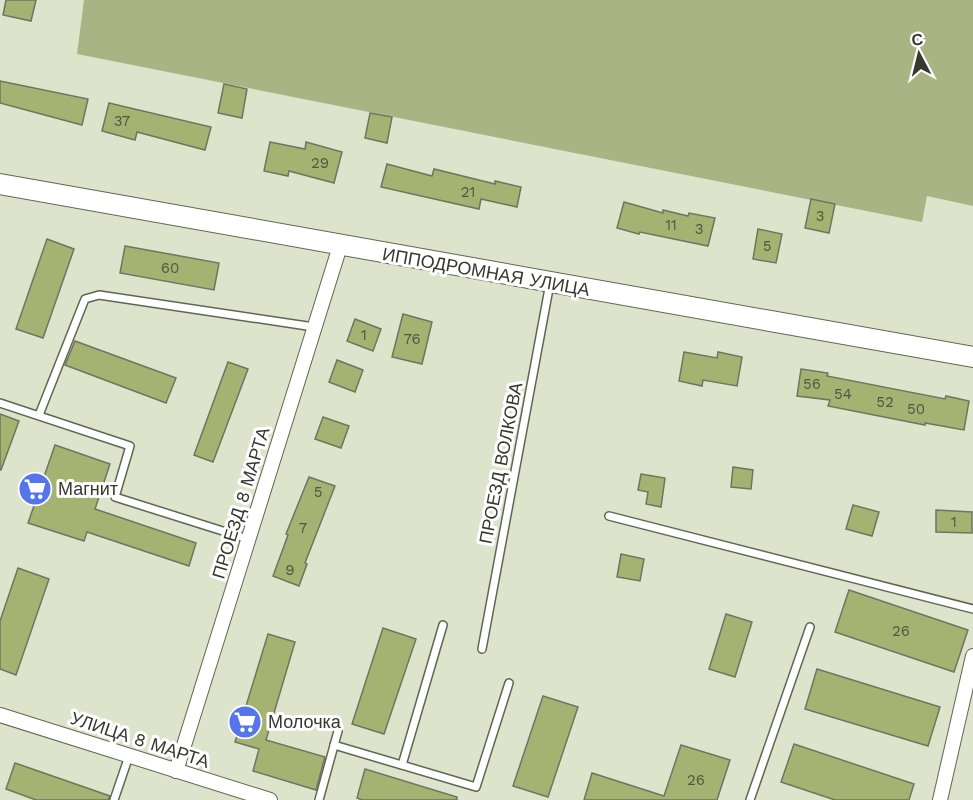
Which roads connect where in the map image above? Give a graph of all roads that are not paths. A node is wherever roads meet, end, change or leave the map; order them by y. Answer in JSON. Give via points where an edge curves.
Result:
{"nodes":[{"id":1,"x":0,"y":184,"type":"edge"},
{"id":2,"x":340,"y":246,"type":"junction"},
{"id":3,"x":550,"y":283,"type":"junction"},
{"id":4,"x":314,"y":327,"type":"junction"},
{"id":5,"x":973,"y":357,"type":"edge"},
{"id":6,"x":0,"y":403,"type":"edge"},
{"id":7,"x":39,"y":415,"type":"junction"},
{"id":8,"x":609,"y":516,"type":"dead end"},
{"id":9,"x":248,"y":539,"type":"junction"},
{"id":10,"x":973,"y":609,"type":"edge"},
{"id":11,"x":443,"y":625,"type":"dead end"},
{"id":12,"x":810,"y":627,"type":"dead end"},
{"id":13,"x":482,"y":648,"type":"dead end"},
{"id":14,"x":973,"y":656,"type":"edge"},
{"id":15,"x":509,"y":683,"type":"dead end"},
{"id":16,"x":0,"y":715,"type":"edge"},
{"id":17,"x":338,"y":731,"type":"dead end"},
{"id":18,"x":334,"y":745,"type":"junction"},
{"id":19,"x":129,"y":756,"type":"junction"},
{"id":20,"x":402,"y":765,"type":"junction"},
{"id":21,"x":176,"y":771,"type":"junction"},
{"id":22,"x":114,"y":800,"type":"edge"},
{"id":23,"x":270,"y":800,"type":"edge"},
{"id":24,"x":319,"y":800,"type":"edge"},
{"id":25,"x":750,"y":800,"type":"edge"},
{"id":26,"x":940,"y":800,"type":"edge"}],
"edges":[{"from":1,"to":2,"type":"main road","name":"ИППОДРОМНАЯ УЛИЦА"},
{"from":2,"to":3,"type":"main road","name":"ИППОДРОМНАЯ УЛИЦА"},
{"from":2,"to":4,"type":"street","name":"ПРОЕЗД 8 МАРТА"},
{"from":3,"to":5,"type":"main road","name":"ИППОДРОМНАЯ УЛИЦА"},
{"from":3,"to":13,"type":"lane","name":"ПРОЕЗД ВОЛКОВА"},
{"from":4,"to":7,"type":"lane","via":[[99,295],[85,299]]},
{"from":4,"to":9,"type":"street","name":"ПРОЕЗД 8 МАРТА"},
{"from":6,"to":7,"type":"lane"},
{"from":7,"to":9,"type":"lane","via":[[130,446],[115,497]]},
{"from":8,"to":10,"type":"lane"},
{"from":9,"to":21,"type":"street","name":"ПРОЕЗД 8 МАРТА"},
{"from":11,"to":20,"type":"lane"},
{"from":12,"to":25,"type":"lane"},
{"from":14,"to":26,"type":"street"},
{"from":15,"to":20,"type":"lane","via":[[476,787]]},
{"from":16,"to":19,"type":"street","name":"УЛИЦА 8 МАРТА"},
{"from":17,"to":18,"type":"lane"},
{"from":18,"to":20,"type":"lane"},
{"from":18,"to":24,"type":"lane"},
{"from":19,"to":21,"type":"street","name":"УЛИЦА 8 МАРТА"},
{"from":19,"to":22,"type":"lane"},
{"from":21,"to":23,"type":"street","name":"УЛИЦА 8 МАРТА"}]}
